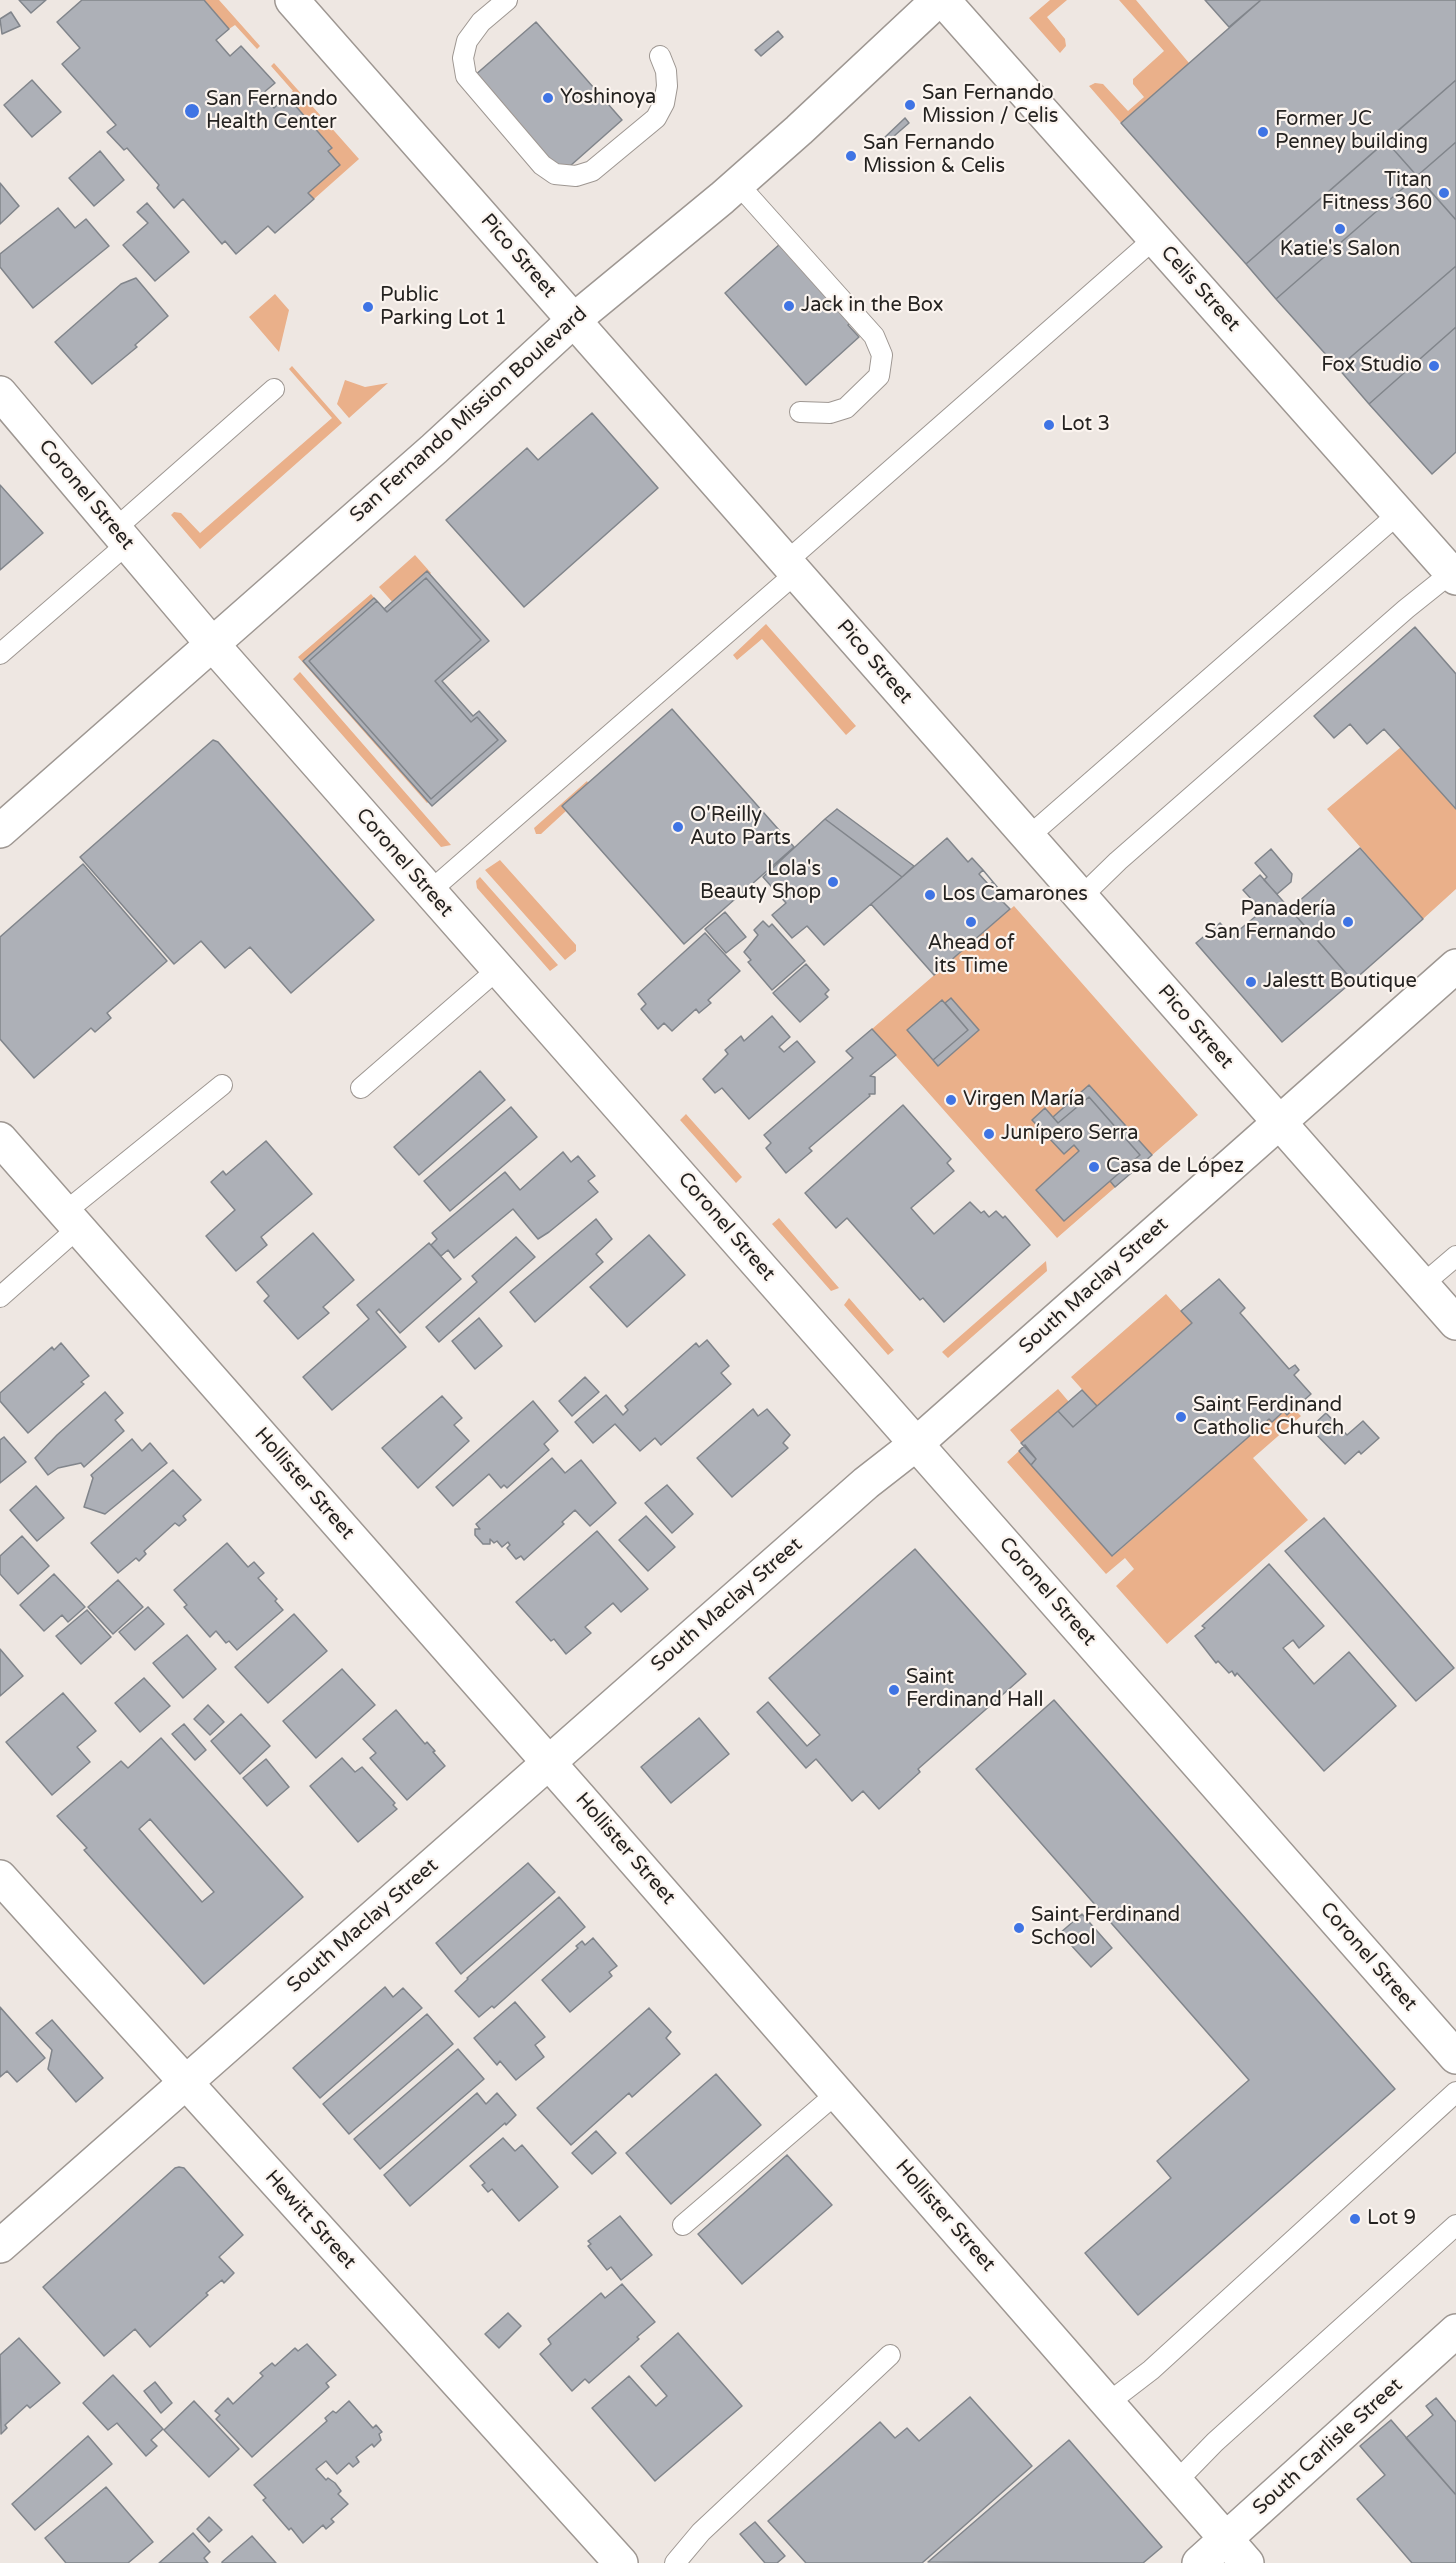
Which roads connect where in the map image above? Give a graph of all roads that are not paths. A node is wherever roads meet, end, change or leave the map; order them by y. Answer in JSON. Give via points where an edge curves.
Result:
{"nodes":[{"id":1,"x":292,"y":0,"type":"edge"},
{"id":2,"x":507,"y":0,"type":"edge"},
{"id":3,"x":938,"y":0,"type":"edge"},
{"id":4,"x":943,"y":0,"type":"edge"},
{"id":5,"x":660,"y":57,"type":"dead end"},
{"id":6,"x":738,"y":184,"type":"junction"},
{"id":7,"x":1155,"y":238,"type":"junction"},
{"id":8,"x":573,"y":320,"type":"junction"},
{"id":9,"x":274,"y":389,"type":"dead end"},
{"id":10,"x":0,"y":393,"type":"edge"},
{"id":11,"x":800,"y":412,"type":"dead end"},
{"id":12,"x":1398,"y":514,"type":"junction"},
{"id":13,"x":121,"y":537,"type":"junction"},
{"id":14,"x":791,"y":568,"type":"junction"},
{"id":15,"x":1454,"y":576,"type":"edge"},
{"id":16,"x":213,"y":645,"type":"junction"},
{"id":17,"x":0,"y":654,"type":"edge"},
{"id":18,"x":0,"y":831,"type":"edge"},
{"id":19,"x":1028,"y":837,"type":"junction"},
{"id":20,"x":429,"y":892,"type":"junction"},
{"id":21,"x":1081,"y":897,"type":"junction"},
{"id":22,"x":1456,"y":966,"type":"edge"},
{"id":23,"x":498,"y":969,"type":"junction"},
{"id":24,"x":222,"y":1085,"type":"dead end"},
{"id":25,"x":361,"y":1088,"type":"dead end"},
{"id":26,"x":1278,"y":1122,"type":"junction"},
{"id":27,"x":0,"y":1139,"type":"edge"},
{"id":28,"x":71,"y":1220,"type":"junction"},
{"id":29,"x":1456,"y":1256,"type":"edge"},
{"id":30,"x":1422,"y":1285,"type":"junction"},
{"id":31,"x":0,"y":1297,"type":"edge"},
{"id":32,"x":1456,"y":1323,"type":"edge"},
{"id":33,"x":916,"y":1444,"type":"junction"},
{"id":34,"x":549,"y":1763,"type":"junction"},
{"id":35,"x":0,"y":1877,"type":"edge"},
{"id":36,"x":1456,"y":2057,"type":"edge"},
{"id":37,"x":185,"y":2082,"type":"junction"},
{"id":38,"x":1456,"y":2092,"type":"edge"},
{"id":39,"x":837,"y":2093,"type":"junction"},
{"id":40,"x":683,"y":2225,"type":"dead end"},
{"id":41,"x":1456,"y":2225,"type":"edge"},
{"id":42,"x":0,"y":2246,"type":"edge"},
{"id":43,"x":1456,"y":2331,"type":"edge"},
{"id":44,"x":890,"y":2355,"type":"dead end"},
{"id":45,"x":1108,"y":2403,"type":"junction"},
{"id":46,"x":1176,"y":2482,"type":"junction"},
{"id":47,"x":1237,"y":2551,"type":"edge"},
{"id":48,"x":621,"y":2563,"type":"edge"},
{"id":49,"x":675,"y":2563,"type":"edge"},
{"id":50,"x":1199,"y":2563,"type":"edge"}],
"edges":[{"from":1,"to":8,"type":"street","name":"Pico Street"},
{"from":2,"to":5,"type":"lane","via":[[481,22],[467,41],[463,58],[466,76],[542,165],[555,174],[576,176],[592,171],[656,118],[664,104],[667,86]]},
{"from":3,"to":6,"type":"street","name":"San Fernando Mission Boulevard"},
{"from":4,"to":7,"type":"street","name":"Celis Street"},
{"from":6,"to":8,"type":"street","name":"San Fernando Mission Boulevard"},
{"from":6,"to":11,"type":"lane","via":[[874,336],[882,355],[879,376],[842,411]]},
{"from":7,"to":12,"type":"street","name":"Celis Street"},
{"from":7,"to":14,"type":"lane"},
{"from":8,"to":14,"type":"street","name":"Pico Street"},
{"from":8,"to":16,"type":"street","name":"San Fernando Mission Boulevard"},
{"from":9,"to":13,"type":"lane"},
{"from":10,"to":13,"type":"street","name":"Coronel Street"},
{"from":12,"to":15,"type":"street","name":"Celis Street"},
{"from":12,"to":19,"type":"lane"},
{"from":13,"to":16,"type":"street","name":"Coronel Street"},
{"from":13,"to":17,"type":"lane"},
{"from":14,"to":19,"type":"street","name":"Pico Street"},
{"from":14,"to":20,"type":"lane"},
{"from":15,"to":21,"type":"lane","via":[[1406,609]]},
{"from":16,"to":18,"type":"street","name":"San Fernando Mission Boulevard"},
{"from":16,"to":20,"type":"street","name":"Coronel Street"},
{"from":19,"to":21,"type":"street","name":"Pico Street"},
{"from":20,"to":23,"type":"street","name":"Coronel Street"},
{"from":21,"to":26,"type":"street","name":"Pico Street"},
{"from":22,"to":26,"type":"street","name":"South Maclay Street"},
{"from":23,"to":25,"type":"lane"},
{"from":23,"to":33,"type":"street","name":"Coronel Street"},
{"from":24,"to":28,"type":"lane"},
{"from":26,"to":30,"type":"street","name":"Pico Street"},
{"from":26,"to":33,"type":"street","name":"South Maclay Street"},
{"from":27,"to":28,"type":"street","name":"Hollister Street"},
{"from":28,"to":31,"type":"lane"},
{"from":28,"to":34,"type":"street","name":"Hollister Street"},
{"from":29,"to":30,"type":"lane"},
{"from":30,"to":32,"type":"street","name":"Pico Street"},
{"from":33,"to":34,"type":"street","name":"South Maclay Street","via":[[866,1483]]},
{"from":33,"to":36,"type":"street","name":"Coronel Street"},
{"from":34,"to":37,"type":"street","name":"South Maclay Street"},
{"from":34,"to":39,"type":"street","name":"Hollister Street"},
{"from":35,"to":37,"type":"street","name":"Hewitt Street"},
{"from":37,"to":42,"type":"street","name":"South Maclay Street"},
{"from":37,"to":48,"type":"street","name":"Hewitt Street"},
{"from":38,"to":45,"type":"lane","via":[[1151,2370]]},
{"from":39,"to":40,"type":"lane"},
{"from":39,"to":45,"type":"street","name":"Hollister Street"},
{"from":41,"to":46,"type":"lane","via":[[1215,2442]]},
{"from":43,"to":47,"type":"street","name":"South Carlisle Street"},
{"from":44,"to":49,"type":"lane","via":[[701,2532]]},
{"from":45,"to":46,"type":"street","name":"Hollister Street"},
{"from":46,"to":47,"type":"street","name":"Hollister Street"},
{"from":47,"to":50,"type":"street","name":"South Carlisle Street"}]}
